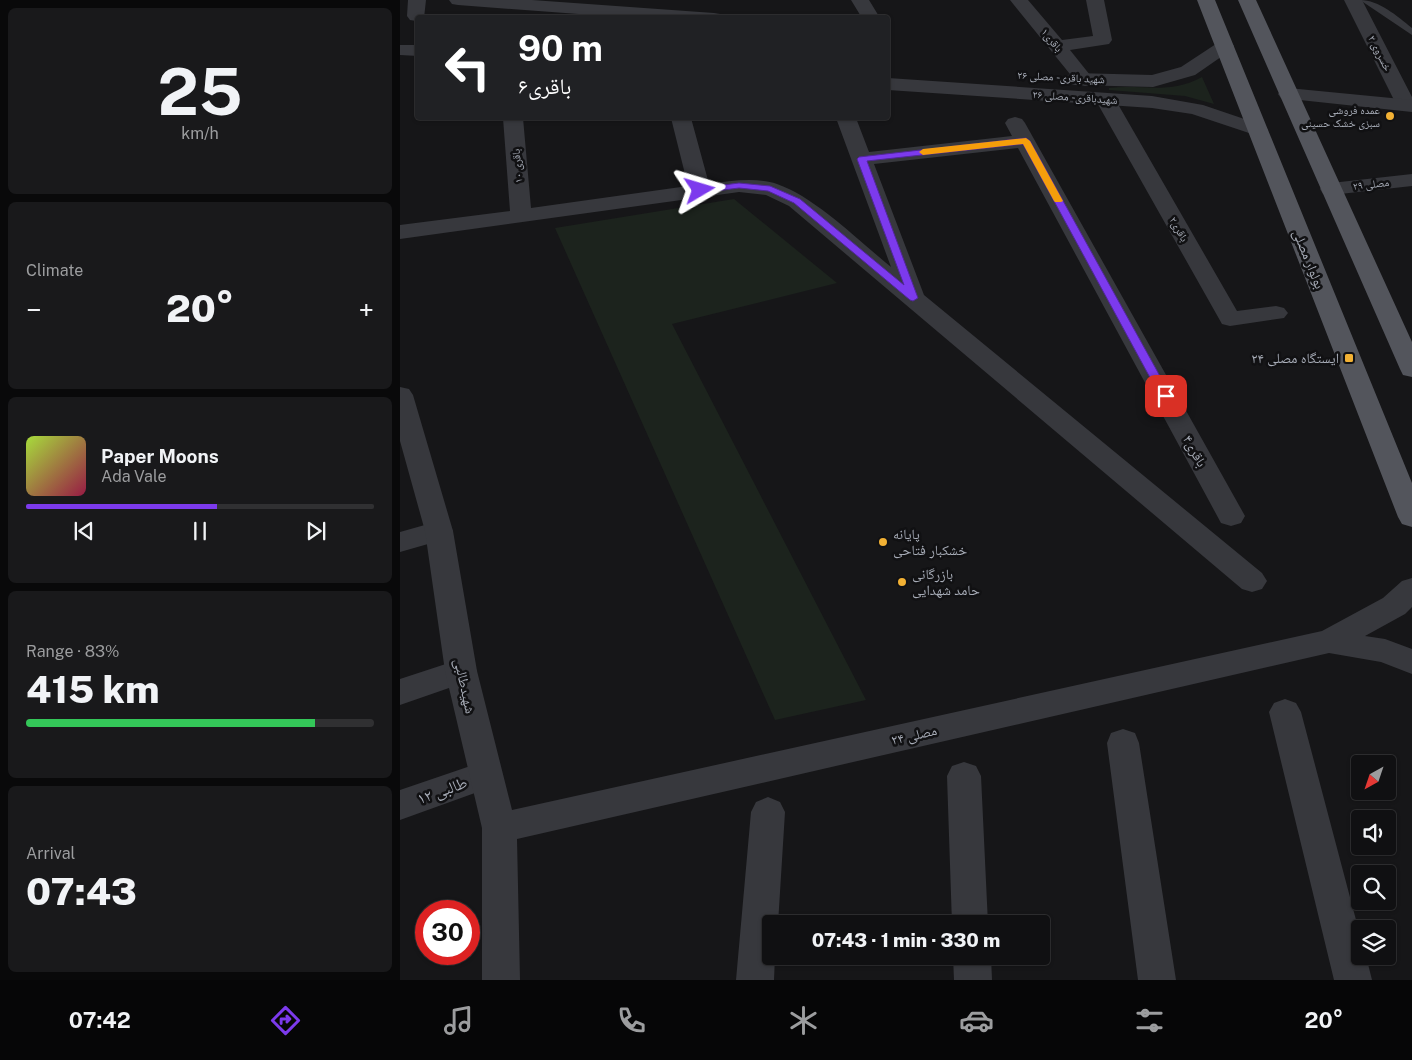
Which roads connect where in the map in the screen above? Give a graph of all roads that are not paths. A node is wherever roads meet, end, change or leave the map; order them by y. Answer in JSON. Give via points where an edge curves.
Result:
{"nodes":[{"id":1,"x":458,"y":0,"type":"edge"},
{"id":2,"x":710,"y":0,"type":"edge"},
{"id":3,"x":860,"y":0,"type":"edge"},
{"id":4,"x":1019,"y":0,"type":"edge"},
{"id":5,"x":1095,"y":0,"type":"edge"},
{"id":6,"x":1206,"y":0,"type":"edge"},
{"id":7,"x":1247,"y":0,"type":"edge"},
{"id":8,"x":1353,"y":0,"type":"edge"},
{"id":9,"x":1364,"y":0,"type":"edge"},
{"id":10,"x":564,"y":8,"type":"edge"},
{"id":11,"x":670,"y":15,"type":"edge"},
{"id":12,"x":715,"y":15,"type":"edge"},
{"id":13,"x":869,"y":15,"type":"edge"},
{"id":14,"x":1412,"y":32,"type":"edge"},
{"id":15,"x":400,"y":33,"type":"edge"},
{"id":16,"x":415,"y":34,"type":"edge"},
{"id":17,"x":1058,"y":46,"type":"junction"},
{"id":18,"x":1225,"y":46,"type":"junction"},
{"id":19,"x":400,"y":50,"type":"edge"},
{"id":20,"x":415,"y":52,"type":"edge"},
{"id":21,"x":890,"y":66,"type":"edge"},
{"id":22,"x":1085,"y":80,"type":"junction"},
{"id":23,"x":890,"y":84,"type":"edge"},
{"id":24,"x":1288,"y":94,"type":"junction"},
{"id":25,"x":1105,"y":99,"type":"junction"},
{"id":26,"x":1410,"y":106,"type":"edge"},
{"id":27,"x":513,"y":120,"type":"edge"},
{"id":28,"x":682,"y":120,"type":"edge"},
{"id":29,"x":847,"y":120,"type":"edge"},
{"id":30,"x":1258,"y":130,"type":"junction"},
{"id":31,"x":862,"y":159,"type":"junction"},
{"id":32,"x":1412,"y":180,"type":"edge"},
{"id":33,"x":1331,"y":189,"type":"junction"},
{"id":34,"x":700,"y":190,"type":"junction"},
{"id":35,"x":521,"y":215,"type":"junction"},
{"id":36,"x":400,"y":232,"type":"edge"},
{"id":37,"x":913,"y":298,"type":"junction"},
{"id":38,"x":1276,"y":312,"type":"dead end"},
{"id":39,"x":1412,"y":369,"type":"edge"},
{"id":40,"x":400,"y":395,"type":"edge"},
{"id":41,"x":1231,"y":516,"type":"dead end"},
{"id":42,"x":1412,"y":517,"type":"edge"},
{"id":43,"x":438,"y":531,"type":"junction"},
{"id":44,"x":400,"y":542,"type":"edge"},
{"id":45,"x":1252,"y":581,"type":"dead end"},
{"id":46,"x":1412,"y":589,"type":"edge"},
{"id":47,"x":1329,"y":641,"type":"junction"},
{"id":48,"x":1412,"y":662,"type":"edge"},
{"id":49,"x":461,"y":671,"type":"junction"},
{"id":50,"x":400,"y":692,"type":"edge"},
{"id":51,"x":1285,"y":712,"type":"dead end"},
{"id":52,"x":1123,"y":743,"type":"dead end"},
{"id":53,"x":485,"y":775,"type":"junction"},
{"id":54,"x":964,"y":776,"type":"dead end"},
{"id":55,"x":400,"y":805,"type":"edge"},
{"id":56,"x":768,"y":812,"type":"dead end"},
{"id":57,"x":500,"y":828,"type":"junction"},
{"id":58,"x":970,"y":915,"type":"edge"},
{"id":59,"x":972,"y":965,"type":"edge"},
{"id":60,"x":500,"y":980,"type":"edge"},
{"id":61,"x":755,"y":980,"type":"edge"},
{"id":62,"x":973,"y":980,"type":"edge"},
{"id":63,"x":1157,"y":980,"type":"edge"},
{"id":64,"x":1353,"y":980,"type":"edge"}],
"edges":[{"from":1,"to":10,"type":"street"},
{"from":2,"to":12,"type":"street"},
{"from":3,"to":13,"type":"street"},
{"from":4,"to":17,"type":"street","name":"باقری۱"},
{"from":5,"to":17,"type":"street","via":[[1103,40]]},
{"from":6,"to":18,"type":"main road","name":"بولوار مصلی"},
{"from":7,"to":24,"type":"main road"},
{"from":8,"to":26,"type":"street","name":"خسروی ۲"},
{"from":9,"to":14,"type":"lane"},
{"from":10,"to":11,"type":"street"},
{"from":15,"to":16,"type":"street"},
{"from":17,"to":22,"type":"street","name":"باقری۱"},
{"from":18,"to":22,"type":"street","name":"شهید باقری - مصلی ۲۶","via":[[1188,71],[1152,81]]},
{"from":18,"to":30,"type":"main road","name":"بولوار مصلی"},
{"from":19,"to":20,"type":"street"},
{"from":21,"to":22,"type":"street","name":"شهید باقری - مصلی ۲۶"},
{"from":23,"to":25,"type":"street","name":"شهیدباقری - مصلی ۲۶"},
{"from":24,"to":26,"type":"street"},
{"from":24,"to":33,"type":"main road"},
{"from":25,"to":30,"type":"street","name":"شهیدباقری - مصلی ۲۶","via":[[1196,109]]},
{"from":25,"to":38,"type":"street","name":"باقری۲","via":[[1230,318]]},
{"from":27,"to":35,"type":"street","name":"باقری ۱۰"},
{"from":28,"to":34,"type":"street"},
{"from":29,"to":31,"type":"street"},
{"from":30,"to":42,"type":"main road","name":"بولوار مصلی"},
{"from":31,"to":37,"type":"street"},
{"from":31,"to":41,"type":"street","name":"باقری۴","via":[[1020,132]]},
{"from":32,"to":33,"type":"street","name":"مصلی ۲۹"},
{"from":33,"to":39,"type":"main road"},
{"from":34,"to":35,"type":"street"},
{"from":34,"to":37,"type":"street","via":[[739,186],[770,189],[797,201]]},
{"from":35,"to":36,"type":"street"},
{"from":37,"to":45,"type":"street"},
{"from":40,"to":43,"type":"street","name":"شهیدطالبی"},
{"from":43,"to":44,"type":"street"},
{"from":43,"to":49,"type":"street","name":"شهیدطالبی"},
{"from":46,"to":47,"type":"street","via":[[1394,606]]},
{"from":47,"to":48,"type":"street","via":[[1386,651]]},
{"from":47,"to":57,"type":"street","name":"مصلی ۲۴"},
{"from":49,"to":50,"type":"street"},
{"from":49,"to":53,"type":"street","name":"شهیدطالبی"},
{"from":51,"to":64,"type":"street"},
{"from":52,"to":63,"type":"street"},
{"from":53,"to":55,"type":"street","name":"طالبی ۱۲"},
{"from":53,"to":57,"type":"street","name":"شهیدطالبی"},
{"from":54,"to":58,"type":"street"},
{"from":56,"to":61,"type":"street"},
{"from":57,"to":60,"type":"street","name":"شهیدطالبی"},
{"from":59,"to":62,"type":"street"}]}
